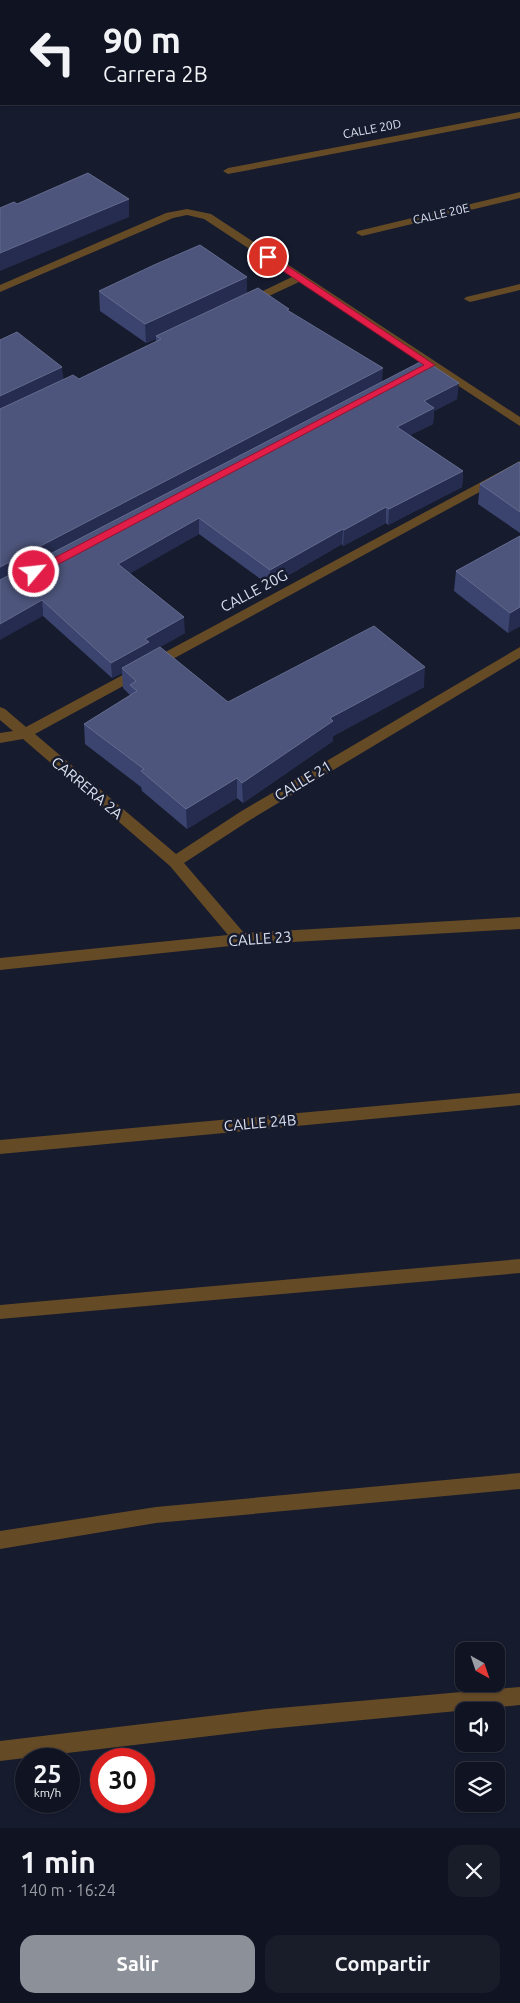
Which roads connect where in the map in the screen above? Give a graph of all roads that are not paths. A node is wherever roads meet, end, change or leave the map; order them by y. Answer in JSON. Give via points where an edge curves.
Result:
{"nodes":[{"id":1,"x":520,"y":115,"type":"edge"},
{"id":2,"x":228,"y":171,"type":"dead end"},
{"id":3,"x":520,"y":195,"type":"edge"},
{"id":4,"x":362,"y":233,"type":"dead end"},
{"id":5,"x":298,"y":278,"type":"junction"},
{"id":6,"x":520,"y":287,"type":"edge"},
{"id":7,"x":0,"y":288,"type":"edge"},
{"id":8,"x":470,"y":299,"type":"dead end"},
{"id":9,"x":237,"y":307,"type":"edge"},
{"id":10,"x":520,"y":422,"type":"edge"},
{"id":11,"x":520,"y":465,"type":"edge"},
{"id":12,"x":520,"y":652,"type":"edge"},
{"id":13,"x":0,"y":712,"type":"edge"},
{"id":14,"x":24,"y":734,"type":"junction"},
{"id":15,"x":0,"y":738,"type":"edge"},
{"id":16,"x":175,"y":862,"type":"junction"},
{"id":17,"x":520,"y":923,"type":"edge"},
{"id":18,"x":240,"y":940,"type":"junction"},
{"id":19,"x":0,"y":964,"type":"edge"},
{"id":20,"x":520,"y":1099,"type":"edge"},
{"id":21,"x":0,"y":1147,"type":"edge"},
{"id":22,"x":520,"y":1266,"type":"edge"},
{"id":23,"x":0,"y":1312,"type":"edge"},
{"id":24,"x":520,"y":1481,"type":"edge"},
{"id":25,"x":0,"y":1540,"type":"edge"},
{"id":26,"x":520,"y":1696,"type":"edge"},
{"id":27,"x":0,"y":1752,"type":"edge"}],
"edges":[{"from":1,"to":2,"type":"street","name":"CALLE 20D"},
{"from":3,"to":4,"type":"street","name":"CALLE 20E"},
{"from":5,"to":7,"type":"street","via":[[207,216],[187,212],[170,215]]},
{"from":5,"to":9,"type":"street"},
{"from":5,"to":10,"type":"street","via":[[426,367]]},
{"from":6,"to":8,"type":"street"},
{"from":11,"to":14,"type":"street","name":"CALLE 20G"},
{"from":12,"to":16,"type":"street","name":"CALLE 21","via":[[245,816]]},
{"from":13,"to":14,"type":"street","name":"CARRERA 2A"},
{"from":14,"to":15,"type":"street","name":"CALLE 20G"},
{"from":14,"to":16,"type":"street","name":"CARRERA 2A"},
{"from":16,"to":18,"type":"street"},
{"from":17,"to":18,"type":"street","name":"CALLE 23"},
{"from":18,"to":19,"type":"street","name":"CALLE 23"},
{"from":20,"to":21,"type":"street","name":"CALLE 24B"},
{"from":22,"to":23,"type":"street"},
{"from":24,"to":25,"type":"street","via":[[156,1515]]},
{"from":26,"to":27,"type":"street","via":[[268,1720]]}]}
